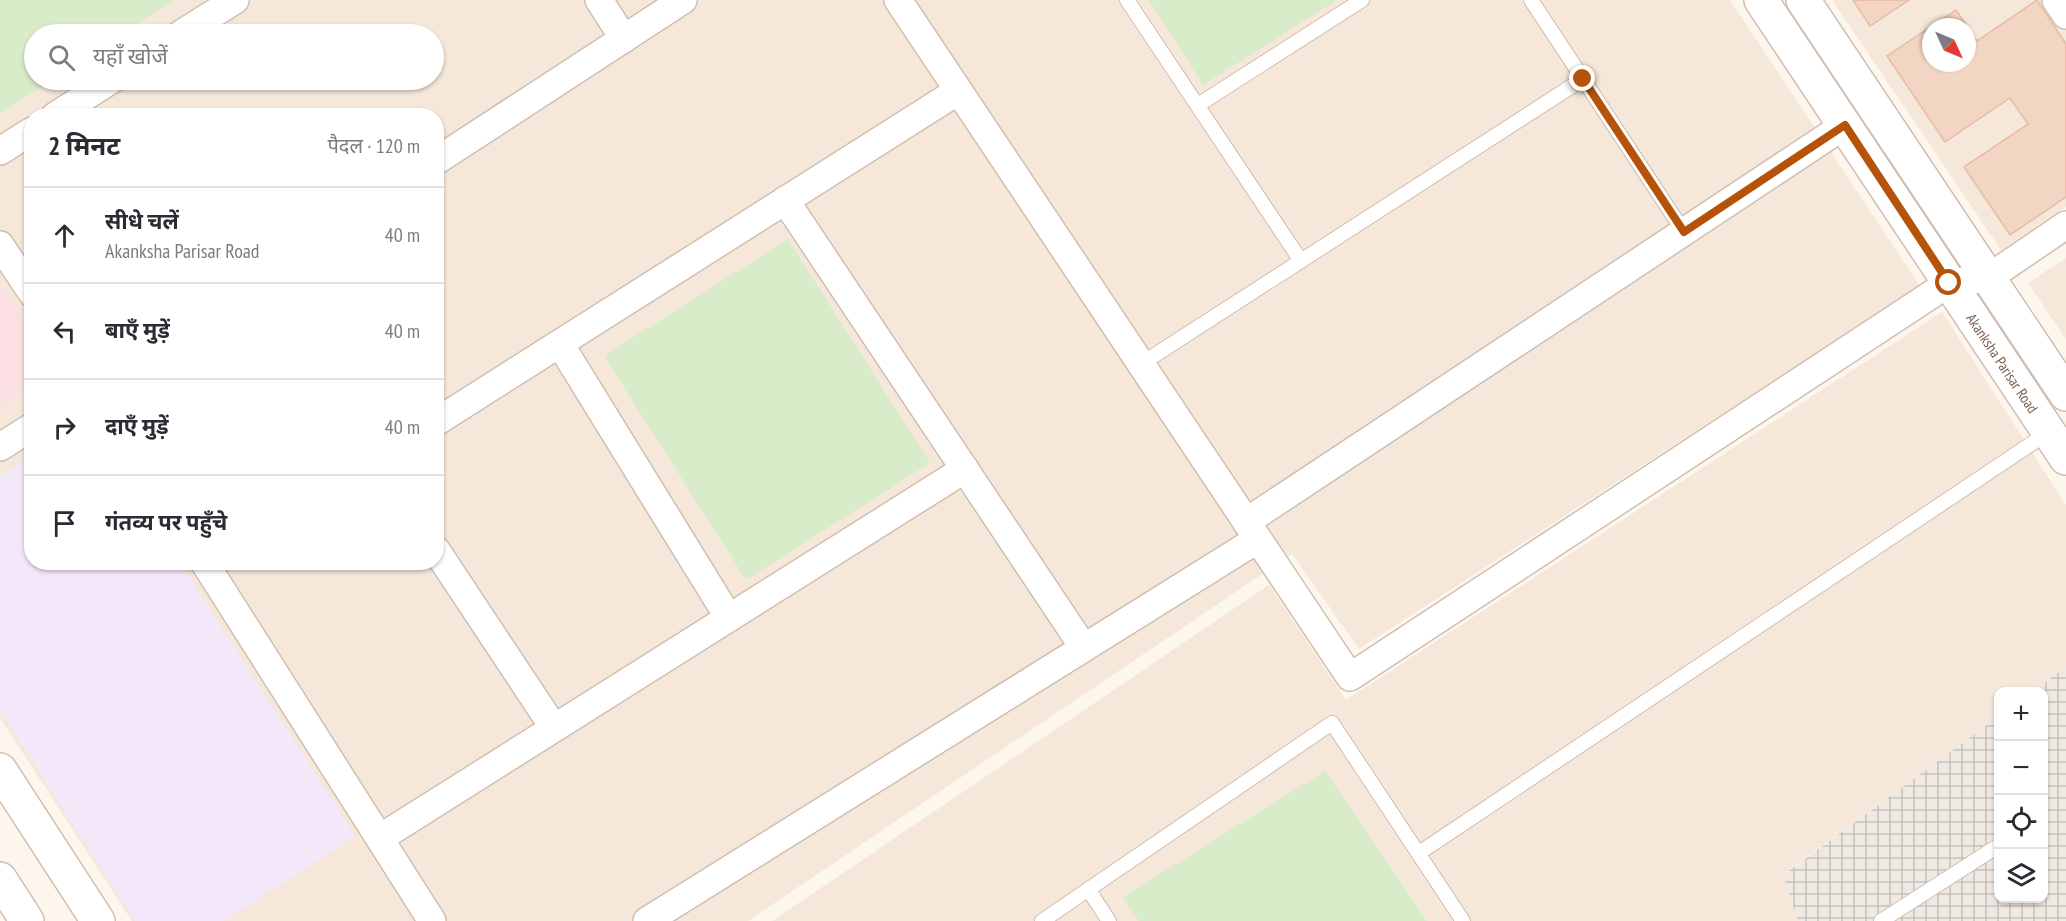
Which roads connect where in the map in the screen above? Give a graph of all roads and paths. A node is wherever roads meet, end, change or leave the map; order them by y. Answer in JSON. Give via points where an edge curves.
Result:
{"nodes":[{"id":1,"x":235,"y":0,"type":"edge"},
{"id":2,"x":599,"y":0,"type":"edge"},
{"id":3,"x":683,"y":0,"type":"edge"},
{"id":4,"x":897,"y":0,"type":"edge"},
{"id":5,"x":1127,"y":0,"type":"edge"},
{"id":6,"x":1362,"y":0,"type":"edge"},
{"id":7,"x":1531,"y":0,"type":"edge"},
{"id":8,"x":1761,"y":0,"type":"edge"},
{"id":9,"x":1803,"y":0,"type":"edge"},
{"id":10,"x":2056,"y":0,"type":"edge"},
{"id":11,"x":2066,"y":15,"type":"edge"},
{"id":12,"x":197,"y":24,"type":"edge"},
{"id":13,"x":624,"y":39,"type":"junction"},
{"id":14,"x":1583,"y":79,"type":"junction"},
{"id":15,"x":95,"y":90,"type":"edge"},
{"id":16,"x":958,"y":91,"type":"junction"},
{"id":17,"x":1198,"y":105,"type":"junction"},
{"id":18,"x":67,"y":108,"type":"edge"},
{"id":19,"x":1845,"y":125,"type":"junction"},
{"id":20,"x":24,"y":135,"type":"edge"},
{"id":21,"x":0,"y":151,"type":"edge"},
{"id":22,"x":444,"y":156,"type":"edge"},
{"id":23,"x":785,"y":200,"type":"junction"},
{"id":24,"x":2066,"y":225,"type":"edge"},
{"id":25,"x":1684,"y":232,"type":"junction"},
{"id":26,"x":0,"y":245,"type":"edge"},
{"id":27,"x":1301,"y":261,"type":"junction"},
{"id":28,"x":1989,"y":278,"type":"junction"},
{"id":29,"x":24,"y":281,"type":"edge"},
{"id":30,"x":1949,"y":283,"type":"junction"},
{"id":31,"x":560,"y":344,"type":"junction"},
{"id":32,"x":1141,"y":364,"type":"junction"},
{"id":33,"x":2066,"y":394,"type":"edge"},
{"id":34,"x":444,"y":417,"type":"edge"},
{"id":35,"x":24,"y":432,"type":"edge"},
{"id":36,"x":2057,"y":445,"type":"edge"},
{"id":37,"x":0,"y":447,"type":"edge"},
{"id":38,"x":965,"y":469,"type":"junction"},
{"id":39,"x":1252,"y":531,"type":"junction"},
{"id":40,"x":444,"y":562,"type":"edge"},
{"id":41,"x":209,"y":570,"type":"edge"},
{"id":42,"x":729,"y":618,"type":"junction"},
{"id":43,"x":1084,"y":648,"type":"junction"},
{"id":44,"x":554,"y":728,"type":"junction"},
{"id":45,"x":0,"y":770,"type":"edge"},
{"id":46,"x":380,"y":838,"type":"junction"},
{"id":47,"x":1994,"y":849,"type":"edge"},
{"id":48,"x":1419,"y":853,"type":"junction"},
{"id":49,"x":0,"y":879,"type":"edge"},
{"id":50,"x":1089,"y":889,"type":"junction"},
{"id":51,"x":27,"y":921,"type":"edge"},
{"id":52,"x":98,"y":921,"type":"edge"},
{"id":53,"x":432,"y":921,"type":"edge"},
{"id":54,"x":647,"y":921,"type":"edge"},
{"id":55,"x":1042,"y":921,"type":"edge"},
{"id":56,"x":1109,"y":921,"type":"edge"},
{"id":57,"x":1463,"y":921,"type":"edge"},
{"id":58,"x":1881,"y":921,"type":"edge"}],
"edges":[{"from":1,"to":12,"type":"street"},
{"from":2,"to":13,"type":"street"},
{"from":3,"to":13,"type":"street"},
{"from":4,"to":16,"type":"street"},
{"from":5,"to":17,"type":"lane"},
{"from":6,"to":17,"type":"lane"},
{"from":7,"to":14,"type":"lane"},
{"from":8,"to":19,"type":"street","name":"Akanksha Parisar Road"},
{"from":9,"to":28,"type":"street"},
{"from":10,"to":11,"type":"street"},
{"from":13,"to":22,"type":"street"},
{"from":14,"to":25,"type":"lane"},
{"from":14,"to":27,"type":"lane"},
{"from":15,"to":18,"type":"street"},
{"from":16,"to":23,"type":"street"},
{"from":16,"to":32,"type":"street"},
{"from":17,"to":27,"type":"lane"},
{"from":19,"to":25,"type":"street"},
{"from":19,"to":30,"type":"street","name":"Akanksha Parisar Road"},
{"from":20,"to":21,"type":"street"},
{"from":23,"to":31,"type":"street"},
{"from":23,"to":38,"type":"street"},
{"from":24,"to":28,"type":"street"},
{"from":25,"to":39,"type":"street"},
{"from":26,"to":29,"type":"street"},
{"from":27,"to":32,"type":"lane"},
{"from":28,"to":30,"type":"street"},
{"from":28,"to":33,"type":"street"},
{"from":30,"to":36,"type":"street","name":"Akanksha Parisar Road"},
{"from":30,"to":39,"type":"street","via":[[1350,677]]},
{"from":31,"to":34,"type":"street"},
{"from":31,"to":42,"type":"street"},
{"from":32,"to":39,"type":"street"},
{"from":35,"to":37,"type":"street"},
{"from":36,"to":48,"type":"lane"},
{"from":38,"to":42,"type":"street"},
{"from":38,"to":43,"type":"street"},
{"from":39,"to":43,"type":"street"},
{"from":40,"to":44,"type":"street"},
{"from":41,"to":46,"type":"street"},
{"from":42,"to":44,"type":"street"},
{"from":43,"to":54,"type":"street"},
{"from":44,"to":46,"type":"street"},
{"from":45,"to":52,"type":"street"},
{"from":46,"to":53,"type":"street"},
{"from":47,"to":58,"type":"lane"},
{"from":48,"to":50,"type":"lane","via":[[1332,723]]},
{"from":48,"to":57,"type":"lane"},
{"from":49,"to":51,"type":"street"},
{"from":50,"to":55,"type":"lane"},
{"from":50,"to":56,"type":"lane"}]}
